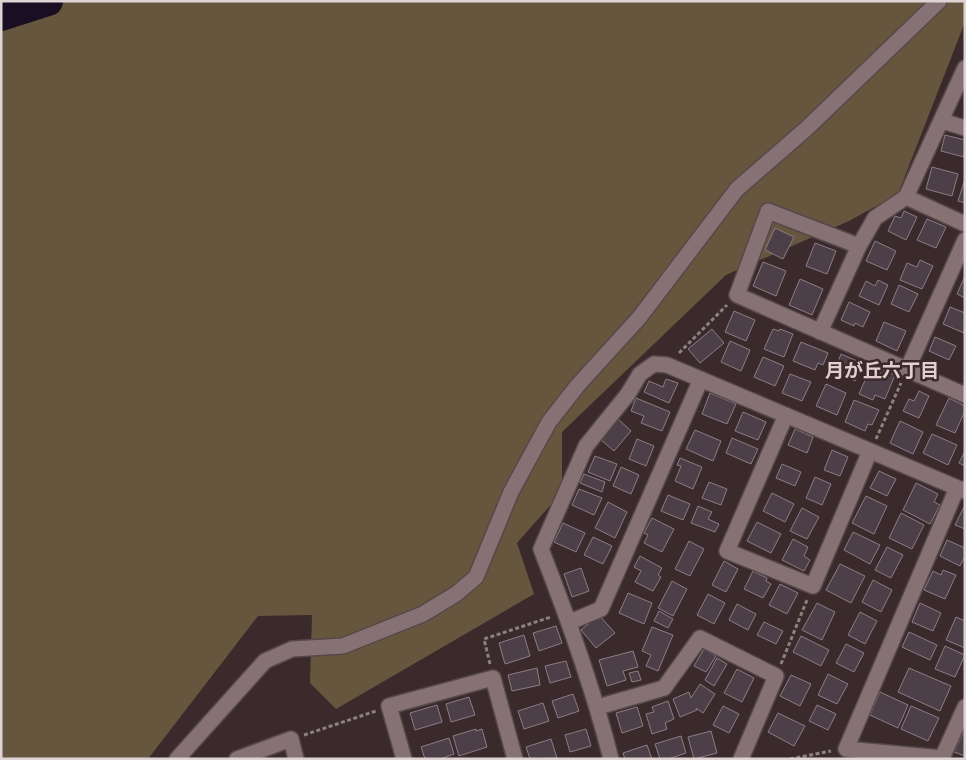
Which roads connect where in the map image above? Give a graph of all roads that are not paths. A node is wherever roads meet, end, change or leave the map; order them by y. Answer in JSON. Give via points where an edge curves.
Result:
{"nodes":[{"id":1,"x":939,"y":1,"type":"edge"},
{"id":2,"x":965,"y":68,"type":"edge"},
{"id":3,"x":942,"y":121,"type":"junction"},
{"id":4,"x":965,"y":128,"type":"edge"},
{"id":5,"x":906,"y":197,"type":"junction"},
{"id":6,"x":965,"y":224,"type":"edge"},
{"id":7,"x":965,"y":240,"type":"edge"},
{"id":8,"x":859,"y":246,"type":"junction"},
{"id":9,"x":820,"y":332,"type":"junction"},
{"id":10,"x":907,"y":370,"type":"junction"},
{"id":11,"x":701,"y":379,"type":"junction"},
{"id":12,"x":965,"y":395,"type":"edge"},
{"id":13,"x":786,"y":415,"type":"junction"},
{"id":14,"x":870,"y":451,"type":"junction"},
{"id":15,"x":961,"y":489,"type":"edge"},
{"id":16,"x":568,"y":618,"type":"junction"},
{"id":17,"x":598,"y":707,"type":"junction"},
{"id":18,"x":965,"y":707,"type":"edge"},
{"id":19,"x":177,"y":759,"type":"edge"},
{"id":20,"x":237,"y":759,"type":"edge"},
{"id":21,"x":296,"y":759,"type":"edge"},
{"id":22,"x":404,"y":759,"type":"edge"},
{"id":23,"x":515,"y":759,"type":"edge"},
{"id":24,"x":612,"y":759,"type":"edge"},
{"id":25,"x":741,"y":759,"type":"edge"}],
"edges":[{"from":1,"to":19,"type":"street","via":[[806,129],[737,189],[639,318],[578,385],[549,422],[511,492],[476,577],[423,614],[343,646],[292,650],[265,660]]},
{"from":2,"to":3,"type":"street"},
{"from":3,"to":4,"type":"street"},
{"from":3,"to":5,"type":"street"},
{"from":5,"to":6,"type":"street"},
{"from":5,"to":8,"type":"street","via":[[875,218]]},
{"from":7,"to":10,"type":"street"},
{"from":8,"to":9,"type":"street"},
{"from":8,"to":9,"type":"street","via":[[768,211],[737,295]]},
{"from":9,"to":10,"type":"street"},
{"from":10,"to":12,"type":"street"},
{"from":11,"to":13,"type":"street"},
{"from":11,"to":16,"type":"street","via":[[601,609]]},
{"from":11,"to":16,"type":"street","via":[[667,365],[654,364],[640,374],[586,446],[541,550]]},
{"from":13,"to":14,"type":"street"},
{"from":13,"to":14,"type":"street","via":[[727,551],[813,586]]},
{"from":14,"to":15,"type":"street"},
{"from":15,"to":18,"type":"street","via":[[846,748],[942,758]]},
{"from":16,"to":17,"type":"street"},
{"from":17,"to":24,"type":"street"},
{"from":17,"to":25,"type":"street","via":[[664,688],[700,638],[776,676]]},
{"from":20,"to":21,"type":"street","via":[[291,740]]},
{"from":22,"to":23,"type":"street","via":[[389,706],[493,678]]}]}
